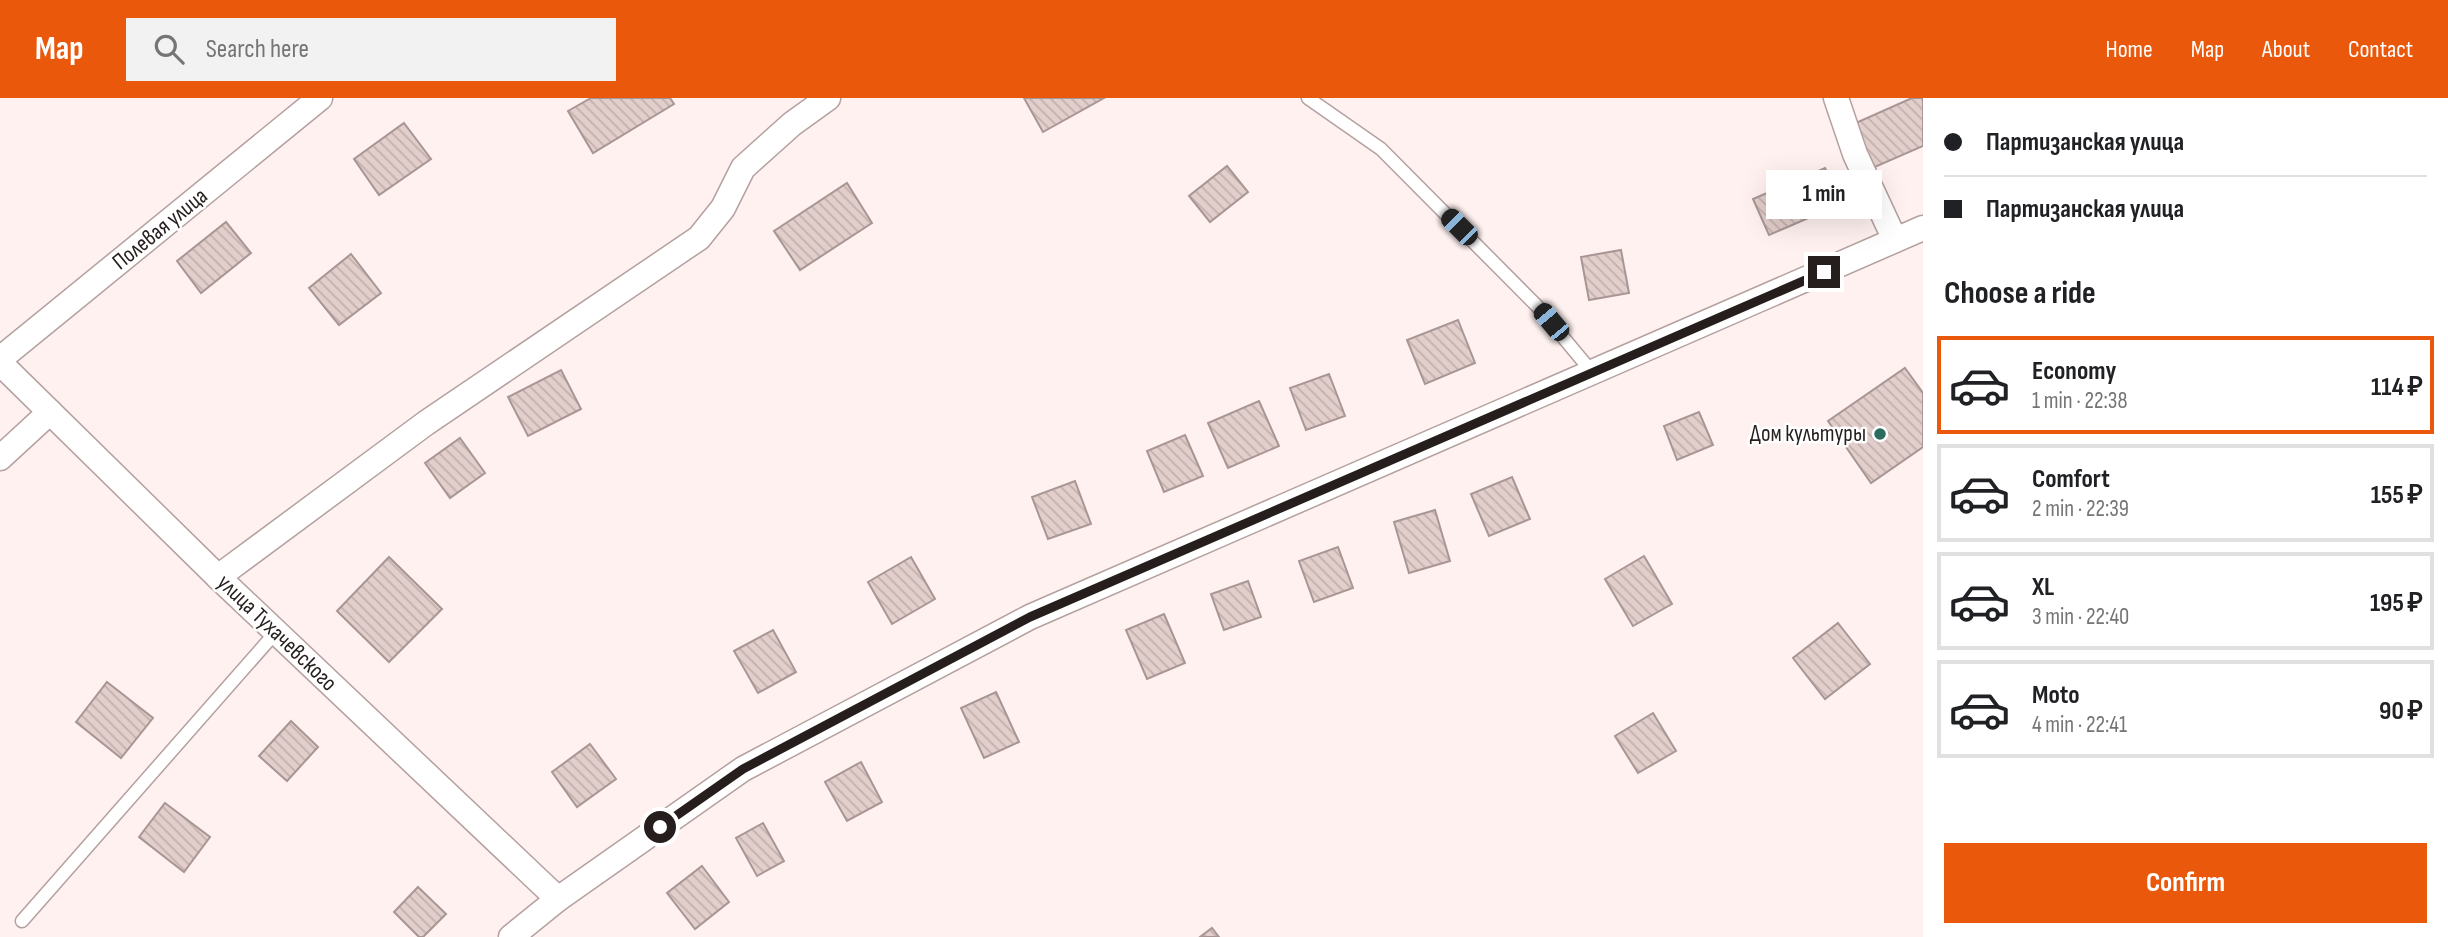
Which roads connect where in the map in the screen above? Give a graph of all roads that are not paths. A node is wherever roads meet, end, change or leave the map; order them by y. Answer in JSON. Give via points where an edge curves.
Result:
{"nodes":[{"id":1,"x":320,"y":98,"type":"edge"},
{"id":2,"x":828,"y":98,"type":"edge"},
{"id":3,"x":1308,"y":98,"type":"edge"},
{"id":4,"x":1836,"y":98,"type":"edge"},
{"id":5,"x":1923,"y":228,"type":"edge"},
{"id":6,"x":1895,"y":240,"type":"junction"},
{"id":7,"x":0,"y":361,"type":"edge"},
{"id":8,"x":1592,"y":372,"type":"junction"},
{"id":9,"x":50,"y":412,"type":"junction"},
{"id":10,"x":0,"y":458,"type":"edge"},
{"id":11,"x":218,"y":577,"type":"junction"},
{"id":12,"x":276,"y":632,"type":"junction"},
{"id":13,"x":558,"y":899,"type":"junction"},
{"id":14,"x":22,"y":921,"type":"dead end"},
{"id":15,"x":511,"y":937,"type":"edge"}],
"edges":[{"from":1,"to":7,"type":"street","name":"Полевая улица"},
{"from":2,"to":11,"type":"street","via":[[743,169],[723,208],[699,238],[426,423]]},
{"from":3,"to":8,"type":"lane","via":[[1381,149],[1537,306]]},
{"from":4,"to":6,"type":"street","via":[[1855,154]]},
{"from":5,"to":6,"type":"street"},
{"from":6,"to":8,"type":"street"},
{"from":7,"to":9,"type":"street","name":"улица Тухачевского"},
{"from":8,"to":13,"type":"street","via":[[1030,617],[743,769]]},
{"from":9,"to":10,"type":"street"},
{"from":9,"to":11,"type":"street","name":"улица Тухачевского"},
{"from":11,"to":12,"type":"street","name":"улица Тухачевского"},
{"from":12,"to":13,"type":"street","name":"улица Тухачевского"},
{"from":12,"to":14,"type":"lane"},
{"from":13,"to":15,"type":"street"}]}
